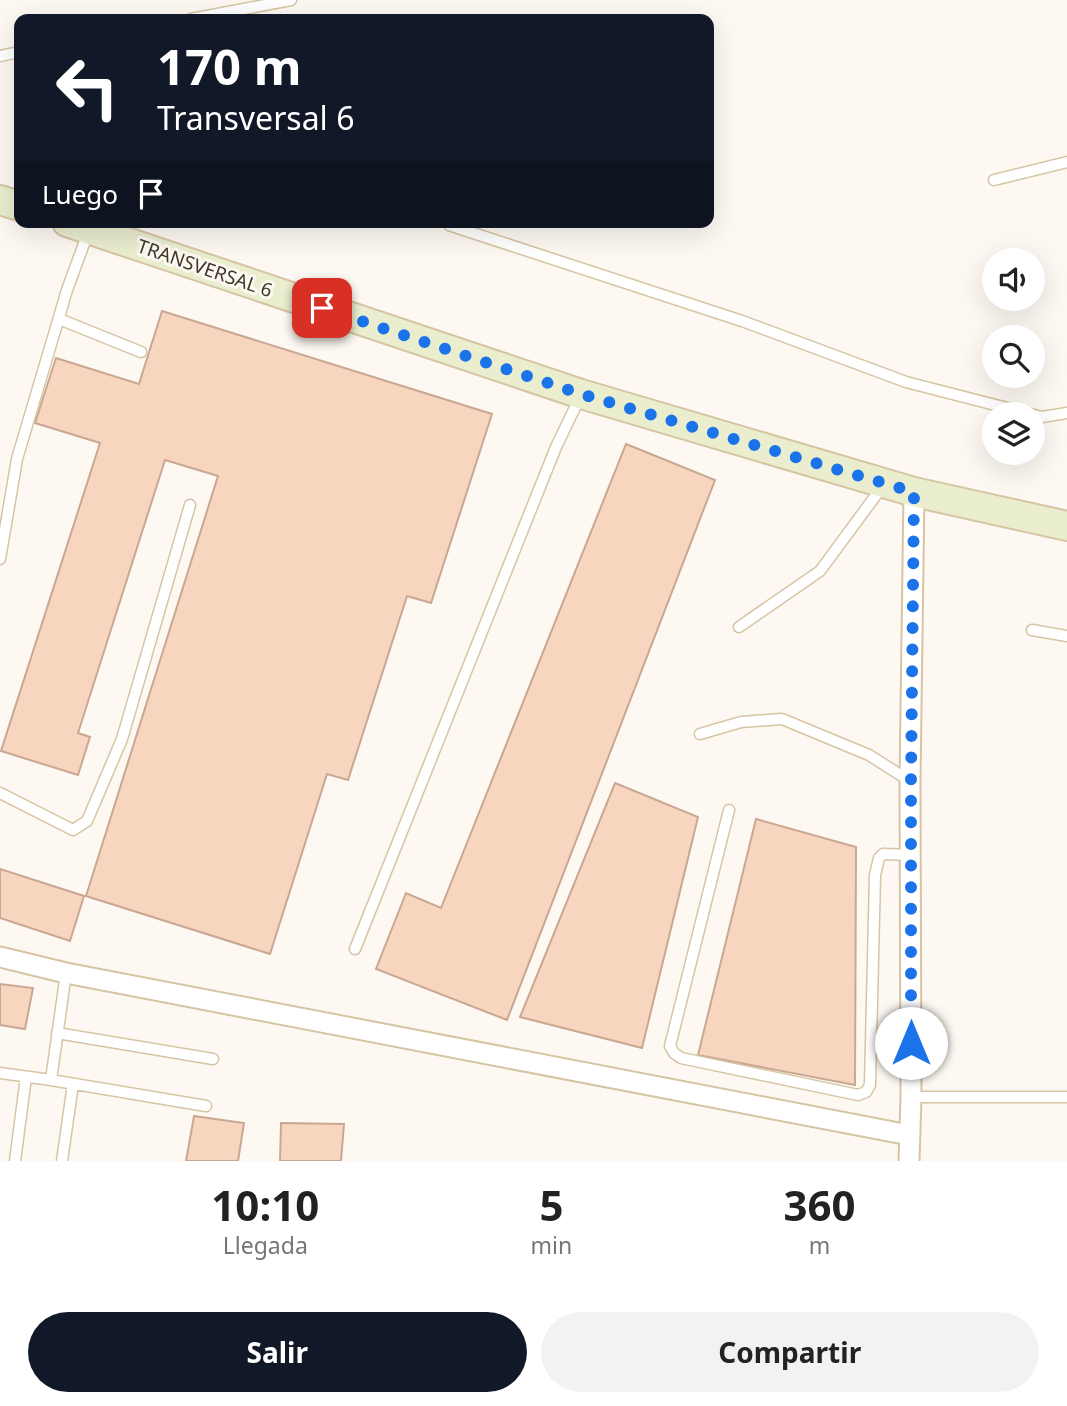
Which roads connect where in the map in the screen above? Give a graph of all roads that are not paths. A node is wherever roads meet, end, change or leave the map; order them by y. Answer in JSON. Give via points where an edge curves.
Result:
{"nodes":[{"id":1,"x":291,"y":0,"type":"edge"},
{"id":2,"x":217,"y":14,"type":"edge"},
{"id":3,"x":1067,"y":162,"type":"edge"},
{"id":4,"x":994,"y":180,"type":"dead end"},
{"id":5,"x":78,"y":228,"type":"edge"},
{"id":6,"x":84,"y":228,"type":"edge"},
{"id":7,"x":458,"y":228,"type":"edge"},
{"id":8,"x":59,"y":318,"type":"junction"},
{"id":9,"x":141,"y":352,"type":"dead end"},
{"id":10,"x":581,"y":394,"type":"junction"},
{"id":11,"x":1067,"y":413,"type":"edge"},
{"id":12,"x":886,"y":483,"type":"junction"},
{"id":13,"x":914,"y":492,"type":"junction"},
{"id":14,"x":190,"y":505,"type":"dead end"},
{"id":15,"x":1067,"y":526,"type":"edge"},
{"id":16,"x":0,"y":559,"type":"edge"},
{"id":17,"x":740,"y":627,"type":"dead end"},
{"id":18,"x":1032,"y":631,"type":"dead end"},
{"id":19,"x":1067,"y":636,"type":"edge"},
{"id":20,"x":699,"y":734,"type":"dead end"},
{"id":21,"x":911,"y":781,"type":"junction"},
{"id":22,"x":0,"y":793,"type":"edge"},
{"id":23,"x":729,"y":810,"type":"dead end"},
{"id":24,"x":912,"y":855,"type":"junction"},
{"id":25,"x":355,"y":949,"type":"dead end"},
{"id":26,"x":0,"y":957,"type":"edge"},
{"id":27,"x":66,"y":973,"type":"junction"},
{"id":28,"x":57,"y":1033,"type":"junction"},
{"id":29,"x":213,"y":1059,"type":"dead end"},
{"id":30,"x":0,"y":1073,"type":"edge"},
{"id":31,"x":26,"y":1077,"type":"junction"},
{"id":32,"x":51,"y":1080,"type":"junction"},
{"id":33,"x":73,"y":1084,"type":"junction"},
{"id":34,"x":911,"y":1097,"type":"junction"},
{"id":35,"x":1067,"y":1097,"type":"edge"},
{"id":36,"x":206,"y":1106,"type":"dead end"},
{"id":37,"x":909,"y":1135,"type":"junction"},
{"id":38,"x":15,"y":1161,"type":"edge"},
{"id":39,"x":62,"y":1161,"type":"edge"},
{"id":40,"x":909,"y":1161,"type":"edge"}],
"edges":[{"from":1,"to":2,"type":"lane"},
{"from":3,"to":4,"type":"lane"},
{"from":5,"to":8,"type":"lane"},
{"from":6,"to":10,"type":"street","name":"TRANSVERSAL 6"},
{"from":7,"to":11,"type":"lane","via":[[742,321],[906,382],[1042,417]]},
{"from":8,"to":9,"type":"lane"},
{"from":8,"to":16,"type":"lane","via":[[17,460]]},
{"from":10,"to":12,"type":"street","name":"TRANSVERSAL 6"},
{"from":10,"to":25,"type":"lane"},
{"from":12,"to":13,"type":"street","name":"TRANSVERSAL 6"},
{"from":12,"to":17,"type":"lane","via":[[820,572]]},
{"from":13,"to":15,"type":"street","name":"TRANSVERSAL 6"},
{"from":13,"to":21,"type":"street"},
{"from":14,"to":22,"type":"lane","via":[[122,739],[87,821],[73,830]]},
{"from":18,"to":19,"type":"lane"},
{"from":20,"to":21,"type":"lane","via":[[741,722],[782,719],[869,755]]},
{"from":21,"to":24,"type":"street"},
{"from":23,"to":24,"type":"lane","via":[[670,1046],[681,1058],[858,1095],[866,1092],[870,1085],[875,875],[883,854]]},
{"from":24,"to":34,"type":"street"},
{"from":26,"to":27,"type":"street"},
{"from":27,"to":28,"type":"lane"},
{"from":27,"to":37,"type":"street"},
{"from":28,"to":29,"type":"lane"},
{"from":28,"to":32,"type":"lane"},
{"from":30,"to":31,"type":"lane"},
{"from":31,"to":32,"type":"lane"},
{"from":31,"to":38,"type":"lane"},
{"from":32,"to":33,"type":"lane"},
{"from":33,"to":36,"type":"lane"},
{"from":33,"to":39,"type":"lane"},
{"from":34,"to":35,"type":"lane"},
{"from":34,"to":37,"type":"street"},
{"from":37,"to":40,"type":"street"}]}
